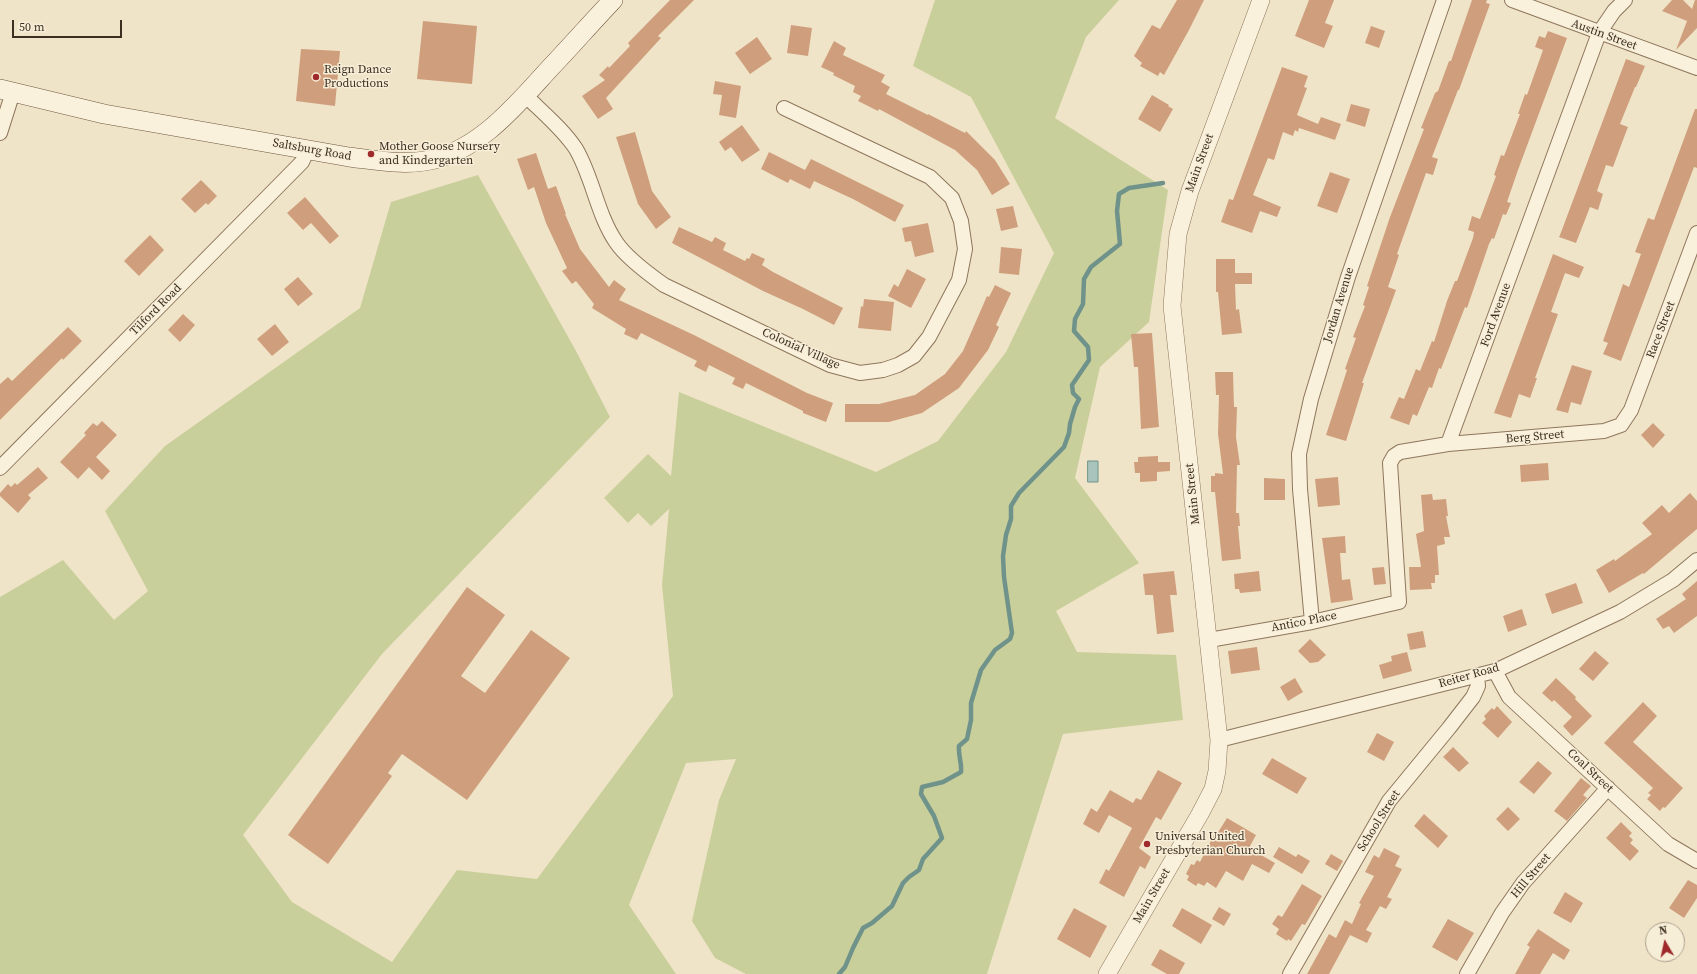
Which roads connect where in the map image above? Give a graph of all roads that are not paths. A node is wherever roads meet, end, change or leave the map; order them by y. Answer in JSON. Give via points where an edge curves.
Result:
{"nodes":[{"id":1,"x":613,"y":0,"type":"edge"},
{"id":2,"x":1261,"y":0,"type":"edge"},
{"id":3,"x":1444,"y":0,"type":"edge"},
{"id":4,"x":1512,"y":0,"type":"edge"},
{"id":5,"x":1625,"y":0,"type":"edge"},
{"id":6,"x":1599,"y":33,"type":"junction"},
{"id":7,"x":1697,"y":68,"type":"edge"},
{"id":8,"x":6,"y":91,"type":"edge"},
{"id":9,"x":525,"y":95,"type":"junction"},
{"id":10,"x":784,"y":108,"type":"dead end"},
{"id":11,"x":0,"y":133,"type":"edge"},
{"id":12,"x":308,"y":149,"type":"junction"},
{"id":13,"x":1697,"y":233,"type":"edge"},
{"id":14,"x":1621,"y":425,"type":"joint"},
{"id":15,"x":1448,"y":444,"type":"junction"},
{"id":16,"x":0,"y":468,"type":"edge"},
{"id":17,"x":1697,"y":560,"type":"edge"},
{"id":18,"x":1312,"y":622,"type":"junction"},
{"id":19,"x":1209,"y":640,"type":"junction"},
{"id":20,"x":1495,"y":671,"type":"junction"},
{"id":21,"x":1477,"y":676,"type":"junction"},
{"id":22,"x":1219,"y":740,"type":"junction"},
{"id":23,"x":1608,"y":788,"type":"junction"},
{"id":24,"x":1697,"y":861,"type":"edge"},
{"id":25,"x":1107,"y":974,"type":"edge"},
{"id":26,"x":1290,"y":974,"type":"edge"},
{"id":27,"x":1467,"y":974,"type":"edge"}],
"edges":[{"from":1,"to":9,"type":"main road","name":"Saltsburg Road"},
{"from":2,"to":19,"type":"street","name":"Main Street","via":[[1190,191],[1178,234],[1172,306]]},
{"from":3,"to":18,"type":"street","name":"Jordan Avenue","via":[[1348,277],[1310,399],[1299,454]]},
{"from":4,"to":6,"type":"street","name":"Austin Street"},
{"from":5,"to":6,"type":"street","name":"Ford Avenue"},
{"from":6,"to":7,"type":"street","name":"Austin Street"},
{"from":6,"to":15,"type":"street","name":"Ford Avenue"},
{"from":8,"to":11,"type":"street"},
{"from":8,"to":12,"type":"main road","name":"Saltsburg Road","via":[[104,114]]},
{"from":9,"to":10,"type":"street","name":"Colonial Village","via":[[570,140],[616,243],[647,273],[664,285],[830,364],[860,373],[898,365],[914,356],[929,337],[959,280],[965,249],[961,221],[952,198],[930,177]]},
{"from":9,"to":12,"type":"main road","name":"Saltsburg Road","via":[[484,134],[467,146],[437,159],[408,163],[378,161]]},
{"from":12,"to":16,"type":"street","name":"Tilford Road","via":[[302,162]]},
{"from":13,"to":14,"type":"street","name":"Race Street","via":[[1631,410]]},
{"from":14,"to":15,"type":"street","name":"Berg Street","via":[[1604,431]]},
{"from":15,"to":18,"type":"street","name":"Antico Place","via":[[1400,452],[1390,462],[1399,602]]},
{"from":17,"to":20,"type":"street","name":"Reiter Road","via":[[1673,580],[1620,612]]},
{"from":18,"to":19,"type":"street","name":"Antico Place"},
{"from":19,"to":22,"type":"street","name":"Main Street"},
{"from":20,"to":21,"type":"street","name":"Reiter Road"},
{"from":20,"to":23,"type":"street","name":"Coal Street","via":[[1509,697]]},
{"from":21,"to":22,"type":"street","name":"Reiter Road"},
{"from":21,"to":26,"type":"street","name":"School Street","via":[[1478,686],[1473,697],[1389,800]]},
{"from":22,"to":25,"type":"street","name":"Main Street","via":[[1213,789]]},
{"from":23,"to":24,"type":"street","name":"Coal Street","via":[[1668,844]]},
{"from":23,"to":27,"type":"street","name":"Hill Street","via":[[1523,883],[1502,912]]}]}
